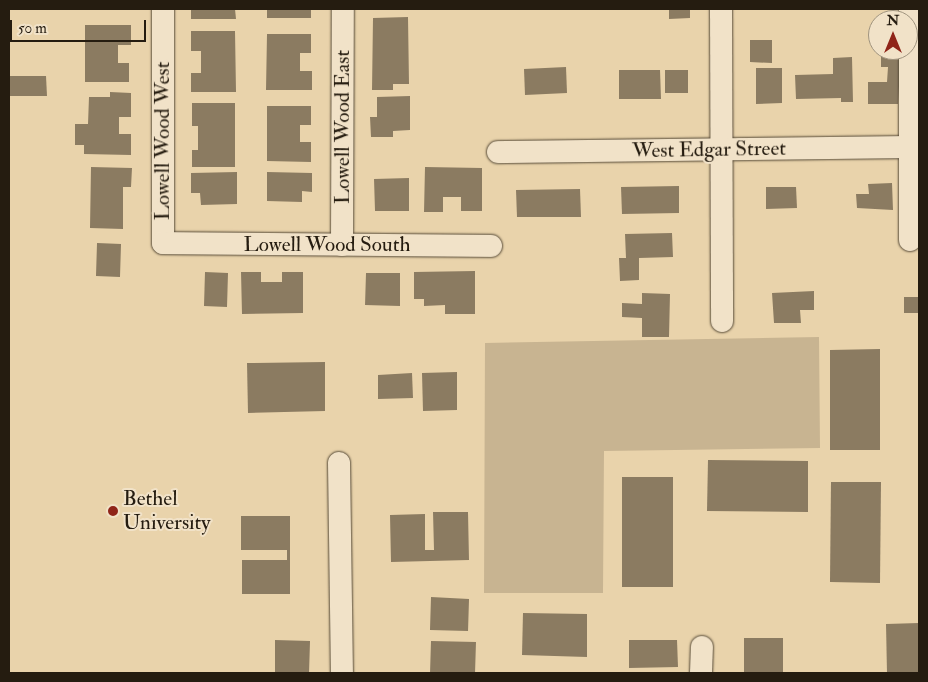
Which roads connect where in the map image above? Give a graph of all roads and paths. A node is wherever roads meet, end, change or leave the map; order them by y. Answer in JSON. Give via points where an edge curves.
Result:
{"nodes":[{"id":1,"x":163,"y":9,"type":"edge"},
{"id":2,"x":343,"y":9,"type":"edge"},
{"id":3,"x":721,"y":9,"type":"edge"},
{"id":4,"x":910,"y":9,"type":"edge"},
{"id":5,"x":915,"y":147,"type":"edge"},
{"id":6,"x":722,"y":150,"type":"junction"},
{"id":7,"x":498,"y":152,"type":"dead end"},
{"id":8,"x":910,"y":240,"type":"dead end"},
{"id":9,"x":164,"y":244,"type":"joint"},
{"id":10,"x":342,"y":245,"type":"junction"},
{"id":11,"x":491,"y":246,"type":"dead end"},
{"id":12,"x":722,"y":321,"type":"dead end"},
{"id":13,"x":339,"y":463,"type":"dead end"},
{"id":14,"x":702,"y":647,"type":"dead end"},
{"id":15,"x":342,"y":673,"type":"edge"},
{"id":16,"x":701,"y":673,"type":"edge"}],
"edges":[{"from":1,"to":9,"type":"street","name":"Lowell Wood West"},
{"from":2,"to":10,"type":"street","name":"Lowell Wood East"},
{"from":3,"to":6,"type":"street"},
{"from":4,"to":5,"type":"street"},
{"from":5,"to":6,"type":"street","name":"West Edgar Street"},
{"from":5,"to":8,"type":"street"},
{"from":6,"to":7,"type":"street","name":"West Edgar Street"},
{"from":6,"to":12,"type":"street"},
{"from":9,"to":10,"type":"street","name":"Lowell Wood South"},
{"from":10,"to":11,"type":"street","name":"Lowell Wood South"},
{"from":13,"to":15,"type":"street"},
{"from":14,"to":16,"type":"street"}]}
